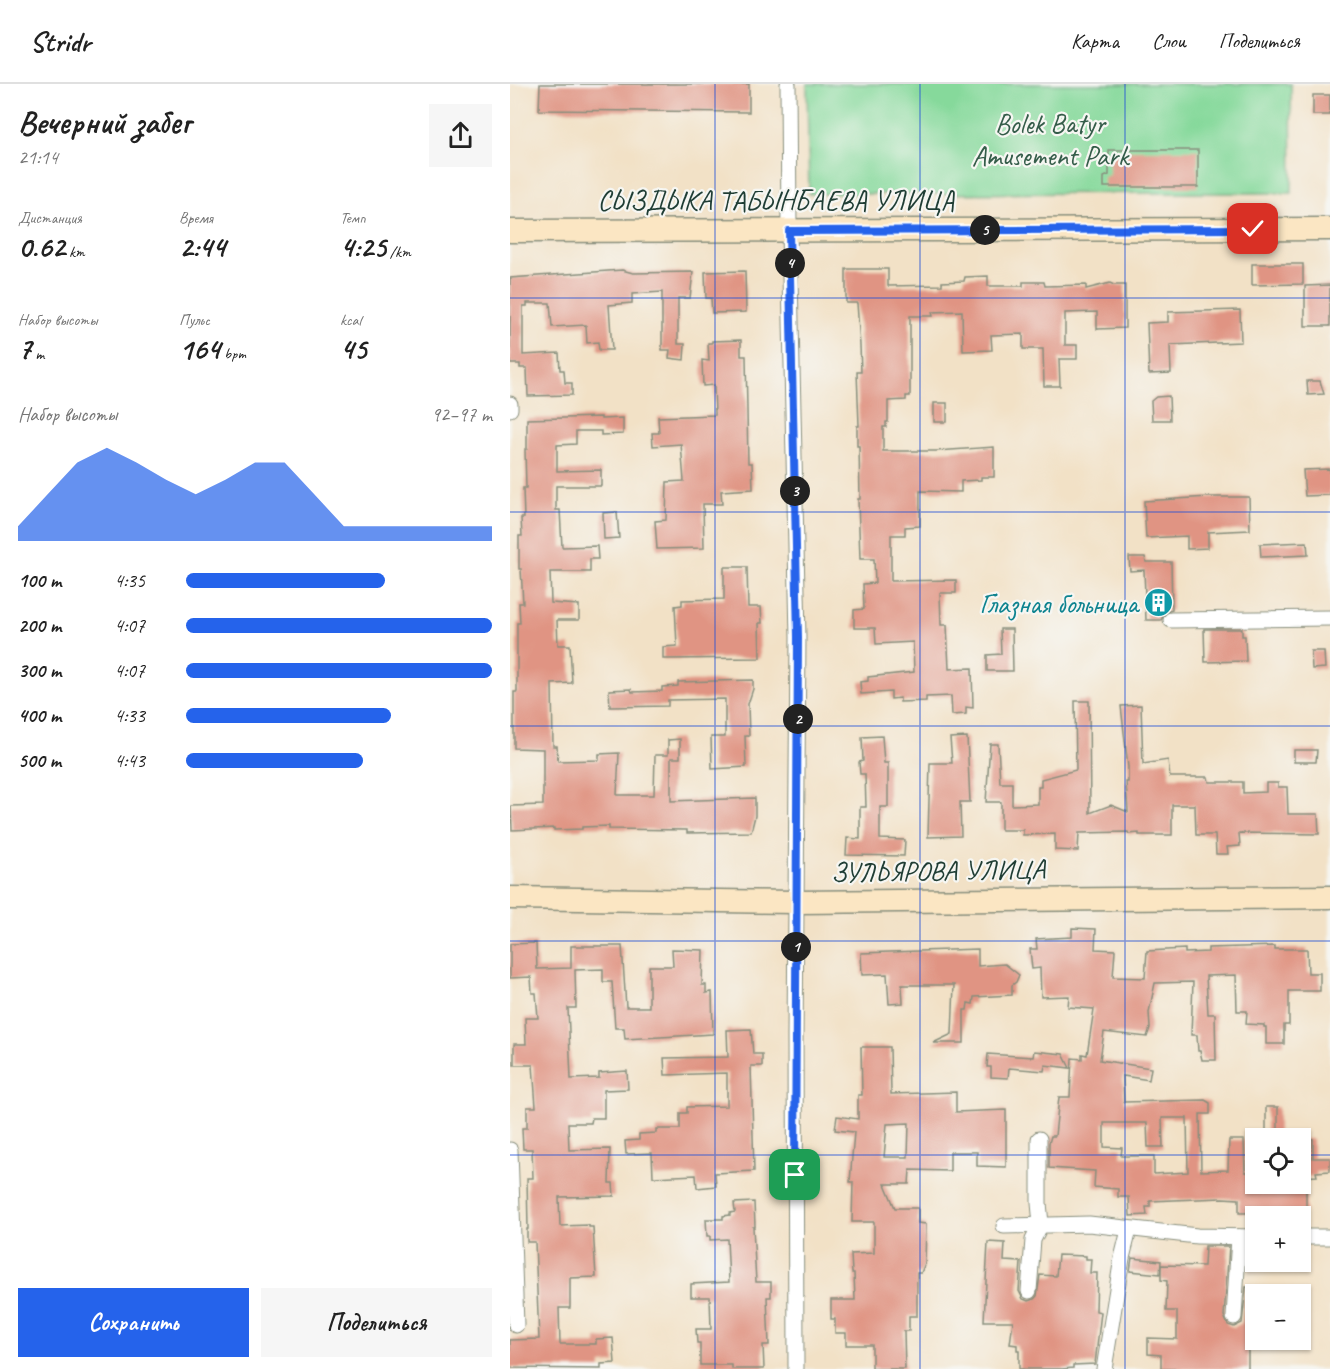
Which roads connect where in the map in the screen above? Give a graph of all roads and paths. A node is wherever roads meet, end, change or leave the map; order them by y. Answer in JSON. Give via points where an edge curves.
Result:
{"nodes":[{"id":1,"x":788,"y":84,"type":"edge"},
{"id":2,"x":1330,"y":229,"type":"edge"},
{"id":3,"x":510,"y":231,"type":"edge"},
{"id":4,"x":789,"y":231,"type":"junction"},
{"id":5,"x":510,"y":404,"type":"edge"},
{"id":6,"x":510,"y":409,"type":"edge"},
{"id":7,"x":1330,"y":618,"type":"edge"},
{"id":8,"x":1171,"y":620,"type":"dead end"},
{"id":9,"x":1330,"y":897,"type":"edge"},
{"id":10,"x":510,"y":898,"type":"edge"},
{"id":11,"x":797,"y":902,"type":"junction"},
{"id":12,"x":1039,"y":1139,"type":"dead end"},
{"id":13,"x":510,"y":1150,"type":"edge"},
{"id":14,"x":1041,"y":1224,"type":"junction"},
{"id":15,"x":1004,"y":1226,"type":"dead end"},
{"id":16,"x":1129,"y":1230,"type":"junction"},
{"id":17,"x":1239,"y":1237,"type":"junction"},
{"id":18,"x":1245,"y":1237,"type":"edge"},
{"id":19,"x":1311,"y":1237,"type":"edge"},
{"id":20,"x":1330,"y":1237,"type":"edge"},
{"id":21,"x":1029,"y":1291,"type":"dead end"},
{"id":22,"x":1234,"y":1317,"type":"dead end"},
{"id":23,"x":516,"y":1325,"type":"dead end"},
{"id":24,"x":796,"y":1369,"type":"edge"},
{"id":25,"x":1104,"y":1369,"type":"edge"}],
"edges":[{"from":1,"to":4,"type":"street"},
{"from":2,"to":4,"type":"street","name":"СЫЗДЫКА ТАБЫНБАЕВА УЛИЦА"},
{"from":3,"to":4,"type":"street","name":"СЫЗДЫКА ТАБЫНБАЕВА УЛИЦА"},
{"from":4,"to":11,"type":"street","via":[[798,637]]},
{"from":5,"to":6,"type":"street"},
{"from":7,"to":8,"type":"street"},
{"from":9,"to":11,"type":"street","name":"ЗУЛЬЯРОВА УЛИЦА"},
{"from":10,"to":11,"type":"street","name":"ЗУЛЬЯРОВА УЛИЦА"},
{"from":11,"to":24,"type":"street"},
{"from":12,"to":14,"type":"street"},
{"from":13,"to":23,"type":"street"},
{"from":14,"to":15,"type":"street"},
{"from":14,"to":16,"type":"street","via":[[1089,1224]]},
{"from":14,"to":21,"type":"street","via":[[1033,1240]]},
{"from":16,"to":17,"type":"street"},
{"from":16,"to":25,"type":"street"},
{"from":17,"to":18,"type":"street"},
{"from":17,"to":22,"type":"street"},
{"from":19,"to":20,"type":"street"}]}
